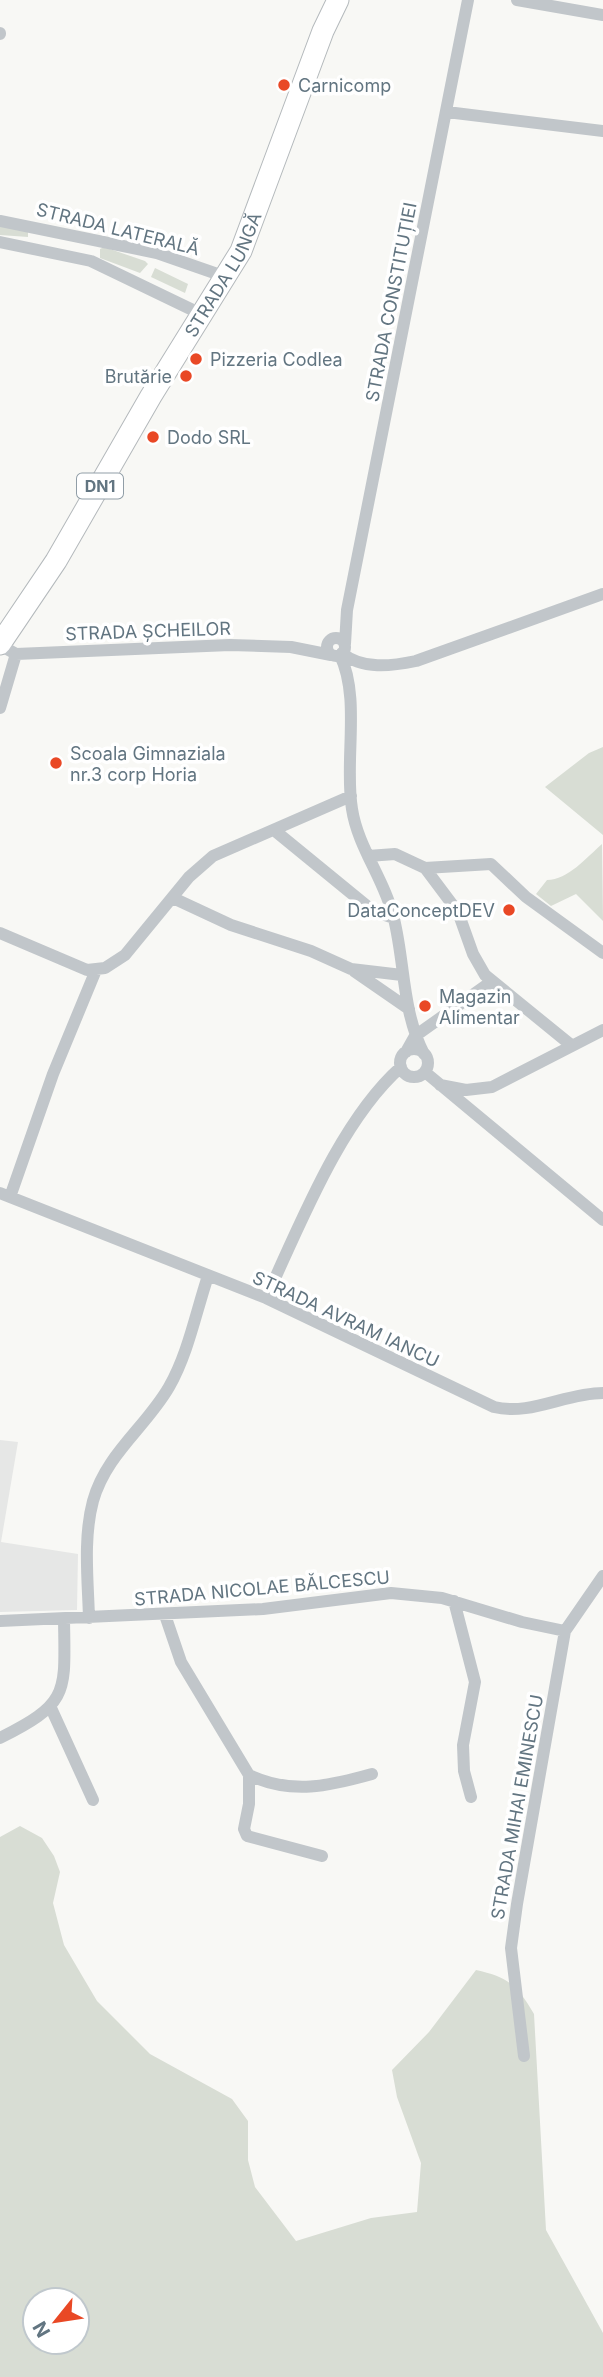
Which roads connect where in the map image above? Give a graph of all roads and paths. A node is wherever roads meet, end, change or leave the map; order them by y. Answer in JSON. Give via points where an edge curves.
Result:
{"nodes":[{"id":1,"x":330,"y":0,"type":"edge"},
{"id":2,"x":338,"y":0,"type":"edge"},
{"id":3,"x":468,"y":0,"type":"edge"},
{"id":4,"x":517,"y":0,"type":"edge"},
{"id":5,"x":603,"y":15,"type":"edge"},
{"id":6,"x":323,"y":31,"type":"junction"},
{"id":7,"x":447,"y":112,"type":"junction"},
{"id":8,"x":603,"y":131,"type":"edge"},
{"id":9,"x":0,"y":221,"type":"edge"},
{"id":10,"x":40,"y":227,"type":"junction"},
{"id":11,"x":98,"y":240,"type":"junction"},
{"id":12,"x":0,"y":242,"type":"edge"},
{"id":13,"x":36,"y":249,"type":"junction"},
{"id":14,"x":91,"y":261,"type":"junction"},
{"id":15,"x":226,"y":276,"type":"junction"},
{"id":16,"x":201,"y":314,"type":"junction"},
{"id":17,"x":603,"y":594,"type":"edge"},
{"id":18,"x":5,"y":647,"type":"edge"},
{"id":19,"x":337,"y":647,"type":"junction"},
{"id":20,"x":2,"y":701,"type":"edge"},
{"id":21,"x":351,"y":796,"type":"junction"},
{"id":22,"x":274,"y":830,"type":"junction"},
{"id":23,"x":368,"y":856,"type":"junction"},
{"id":24,"x":425,"y":868,"type":"junction"},
{"id":25,"x":173,"y":898,"type":"junction"},
{"id":26,"x":394,"y":918,"type":"junction"},
{"id":27,"x":0,"y":933,"type":"edge"},
{"id":28,"x":603,"y":953,"type":"edge"},
{"id":29,"x":351,"y":969,"type":"junction"},
{"id":30,"x":96,"y":971,"type":"junction"},
{"id":31,"x":402,"y":975,"type":"junction"},
{"id":32,"x":491,"y":982,"type":"junction"},
{"id":33,"x":409,"y":1009,"type":"junction"},
{"id":34,"x":603,"y":1030,"type":"edge"},
{"id":35,"x":415,"y":1035,"type":"junction"},
{"id":36,"x":571,"y":1045,"type":"junction"},
{"id":37,"x":406,"y":1052,"type":"junction"},
{"id":38,"x":424,"y":1054,"type":"junction"},
{"id":39,"x":401,"y":1068,"type":"junction"},
{"id":40,"x":425,"y":1072,"type":"junction"},
{"id":41,"x":440,"y":1085,"type":"junction"},
{"id":42,"x":5,"y":1195,"type":"edge"},
{"id":43,"x":603,"y":1220,"type":"edge"},
{"id":44,"x":208,"y":1276,"type":"junction"},
{"id":45,"x":266,"y":1298,"type":"junction"},
{"id":46,"x":603,"y":1393,"type":"edge"},
{"id":47,"x":603,"y":1576,"type":"edge"},
{"id":48,"x":454,"y":1601,"type":"junction"},
{"id":49,"x":165,"y":1615,"type":"junction"},
{"id":50,"x":89,"y":1618,"type":"junction"},
{"id":51,"x":64,"y":1619,"type":"junction"},
{"id":52,"x":0,"y":1621,"type":"edge"},
{"id":53,"x":565,"y":1630,"type":"junction"},
{"id":54,"x":51,"y":1708,"type":"junction"},
{"id":55,"x":0,"y":1738,"type":"edge"},
{"id":56,"x":372,"y":1774,"type":"dead end"},
{"id":57,"x":249,"y":1776,"type":"junction"},
{"id":58,"x":471,"y":1797,"type":"dead end"},
{"id":59,"x":93,"y":1800,"type":"dead end"},
{"id":60,"x":323,"y":1856,"type":"dead end"},
{"id":61,"x":524,"y":2056,"type":"dead end"}],
"edges":[{"from":1,"to":6,"type":"highway","name":"STRADA LUNGĂ","number":"DN1"},
{"from":2,"to":6,"type":"highway","name":"STRADA LUNGĂ","number":"DN1"},
{"from":3,"to":7,"type":"street","name":"STRADA CONSTITUȚIEI"},
{"from":4,"to":5,"type":"street"},
{"from":6,"to":15,"type":"highway","name":"STRADA LUNGĂ","number":"DN1","via":[[252,228]]},
{"from":7,"to":8,"type":"street"},
{"from":7,"to":19,"type":"street","name":"STRADA CONSTITUȚIEI"},
{"from":9,"to":10,"type":"street","name":"STRADA LATERALĂ"},
{"from":10,"to":11,"type":"street","name":"STRADA LATERALĂ"},
{"from":10,"to":13,"type":"street"},
{"from":11,"to":14,"type":"street"},
{"from":11,"to":15,"type":"street","name":"STRADA LATERALĂ","via":[[172,257]]},
{"from":12,"to":13,"type":"street"},
{"from":13,"to":14,"type":"street"},
{"from":14,"to":16,"type":"street"},
{"from":15,"to":16,"type":"highway","name":"STRADA LUNGĂ","number":"DN1"},
{"from":16,"to":18,"type":"highway","name":"STRADA LUNGĂ","number":"DN1"},
{"from":17,"to":19,"type":"street","via":[[416,661],[361,663]]},
{"from":18,"to":19,"type":"street","name":"STRADA ȘCHEILOR"},
{"from":18,"to":20,"type":"street"},
{"from":19,"to":21,"type":"street","name":"STRADA CONSTITUȚIEI","via":[[348,679]]},
{"from":21,"to":22,"type":"street"},
{"from":21,"to":23,"type":"street","name":"STRADA CONSTITUȚIEI","via":[[354,822]]},
{"from":22,"to":25,"type":"street","via":[[213,856]]},
{"from":22,"to":26,"type":"street","via":[[373,911]]},
{"from":23,"to":24,"type":"street","via":[[395,854]]},
{"from":23,"to":26,"type":"street","name":"STRADA CONSTITUȚIEI"},
{"from":24,"to":28,"type":"street","via":[[491,864],[526,897]]},
{"from":24,"to":32,"type":"street","via":[[458,912],[473,954]]},
{"from":25,"to":29,"type":"street","via":[[220,921]]},
{"from":25,"to":30,"type":"street","via":[[121,960]]},
{"from":26,"to":31,"type":"street","name":"STRADA CONSTITUȚIEI"},
{"from":27,"to":30,"type":"street"},
{"from":29,"to":31,"type":"street"},
{"from":29,"to":33,"type":"street"},
{"from":30,"to":42,"type":"street"},
{"from":31,"to":33,"type":"street","name":"STRADA CONSTITUȚIEI"},
{"from":32,"to":35,"type":"street"},
{"from":32,"to":36,"type":"street"},
{"from":33,"to":35,"type":"street","name":"STRADA CONSTITUȚIEI"},
{"from":34,"to":36,"type":"street"},
{"from":35,"to":37,"type":"street"},
{"from":35,"to":38,"type":"street","name":"STRADA CONSTITUȚIEI"},
{"from":36,"to":41,"type":"street","via":[[492,1087],[466,1090]]},
{"from":37,"to":38,"type":"street"},
{"from":37,"to":39,"type":"street"},
{"from":38,"to":40,"type":"street"},
{"from":39,"to":40,"type":"street","via":[[413,1077]]},
{"from":39,"to":45,"type":"street","via":[[374,1095],[346,1136]]},
{"from":40,"to":41,"type":"street"},
{"from":41,"to":43,"type":"street"},
{"from":42,"to":44,"type":"street","name":"STRADA AVRAM IANCU"},
{"from":44,"to":45,"type":"street","name":"STRADA AVRAM IANCU"},
{"from":44,"to":50,"type":"street","via":[[173,1380],[107,1468],[93,1502],[88,1524]]},
{"from":45,"to":46,"type":"street","name":"STRADA AVRAM IANCU","via":[[494,1407],[513,1410]]},
{"from":47,"to":53,"type":"street","name":"STRADA MIHAI EMINESCU"},
{"from":48,"to":49,"type":"street","name":"STRADA NICOLAE BĂLCESCU","via":[[372,1594],[263,1609]]},
{"from":48,"to":53,"type":"street","name":"STRADA NICOLAE BĂLCESCU"},
{"from":48,"to":58,"type":"street","via":[[475,1682],[463,1745]]},
{"from":49,"to":50,"type":"street","name":"STRADA NICOLAE BĂLCESCU"},
{"from":49,"to":57,"type":"street","via":[[181,1662]]},
{"from":50,"to":51,"type":"street","name":"STRADA NICOLAE BĂLCESCU"},
{"from":51,"to":52,"type":"street","name":"STRADA NICOLAE BĂLCESCU"},
{"from":51,"to":54,"type":"street","via":[[65,1678]]},
{"from":53,"to":61,"type":"street","name":"STRADA MIHAI EMINESCU","via":[[511,1948]]},
{"from":54,"to":55,"type":"street"},
{"from":54,"to":59,"type":"street"},
{"from":56,"to":57,"type":"street","via":[[311,1789]]},
{"from":57,"to":60,"type":"street","via":[[247,1836]]}]}
